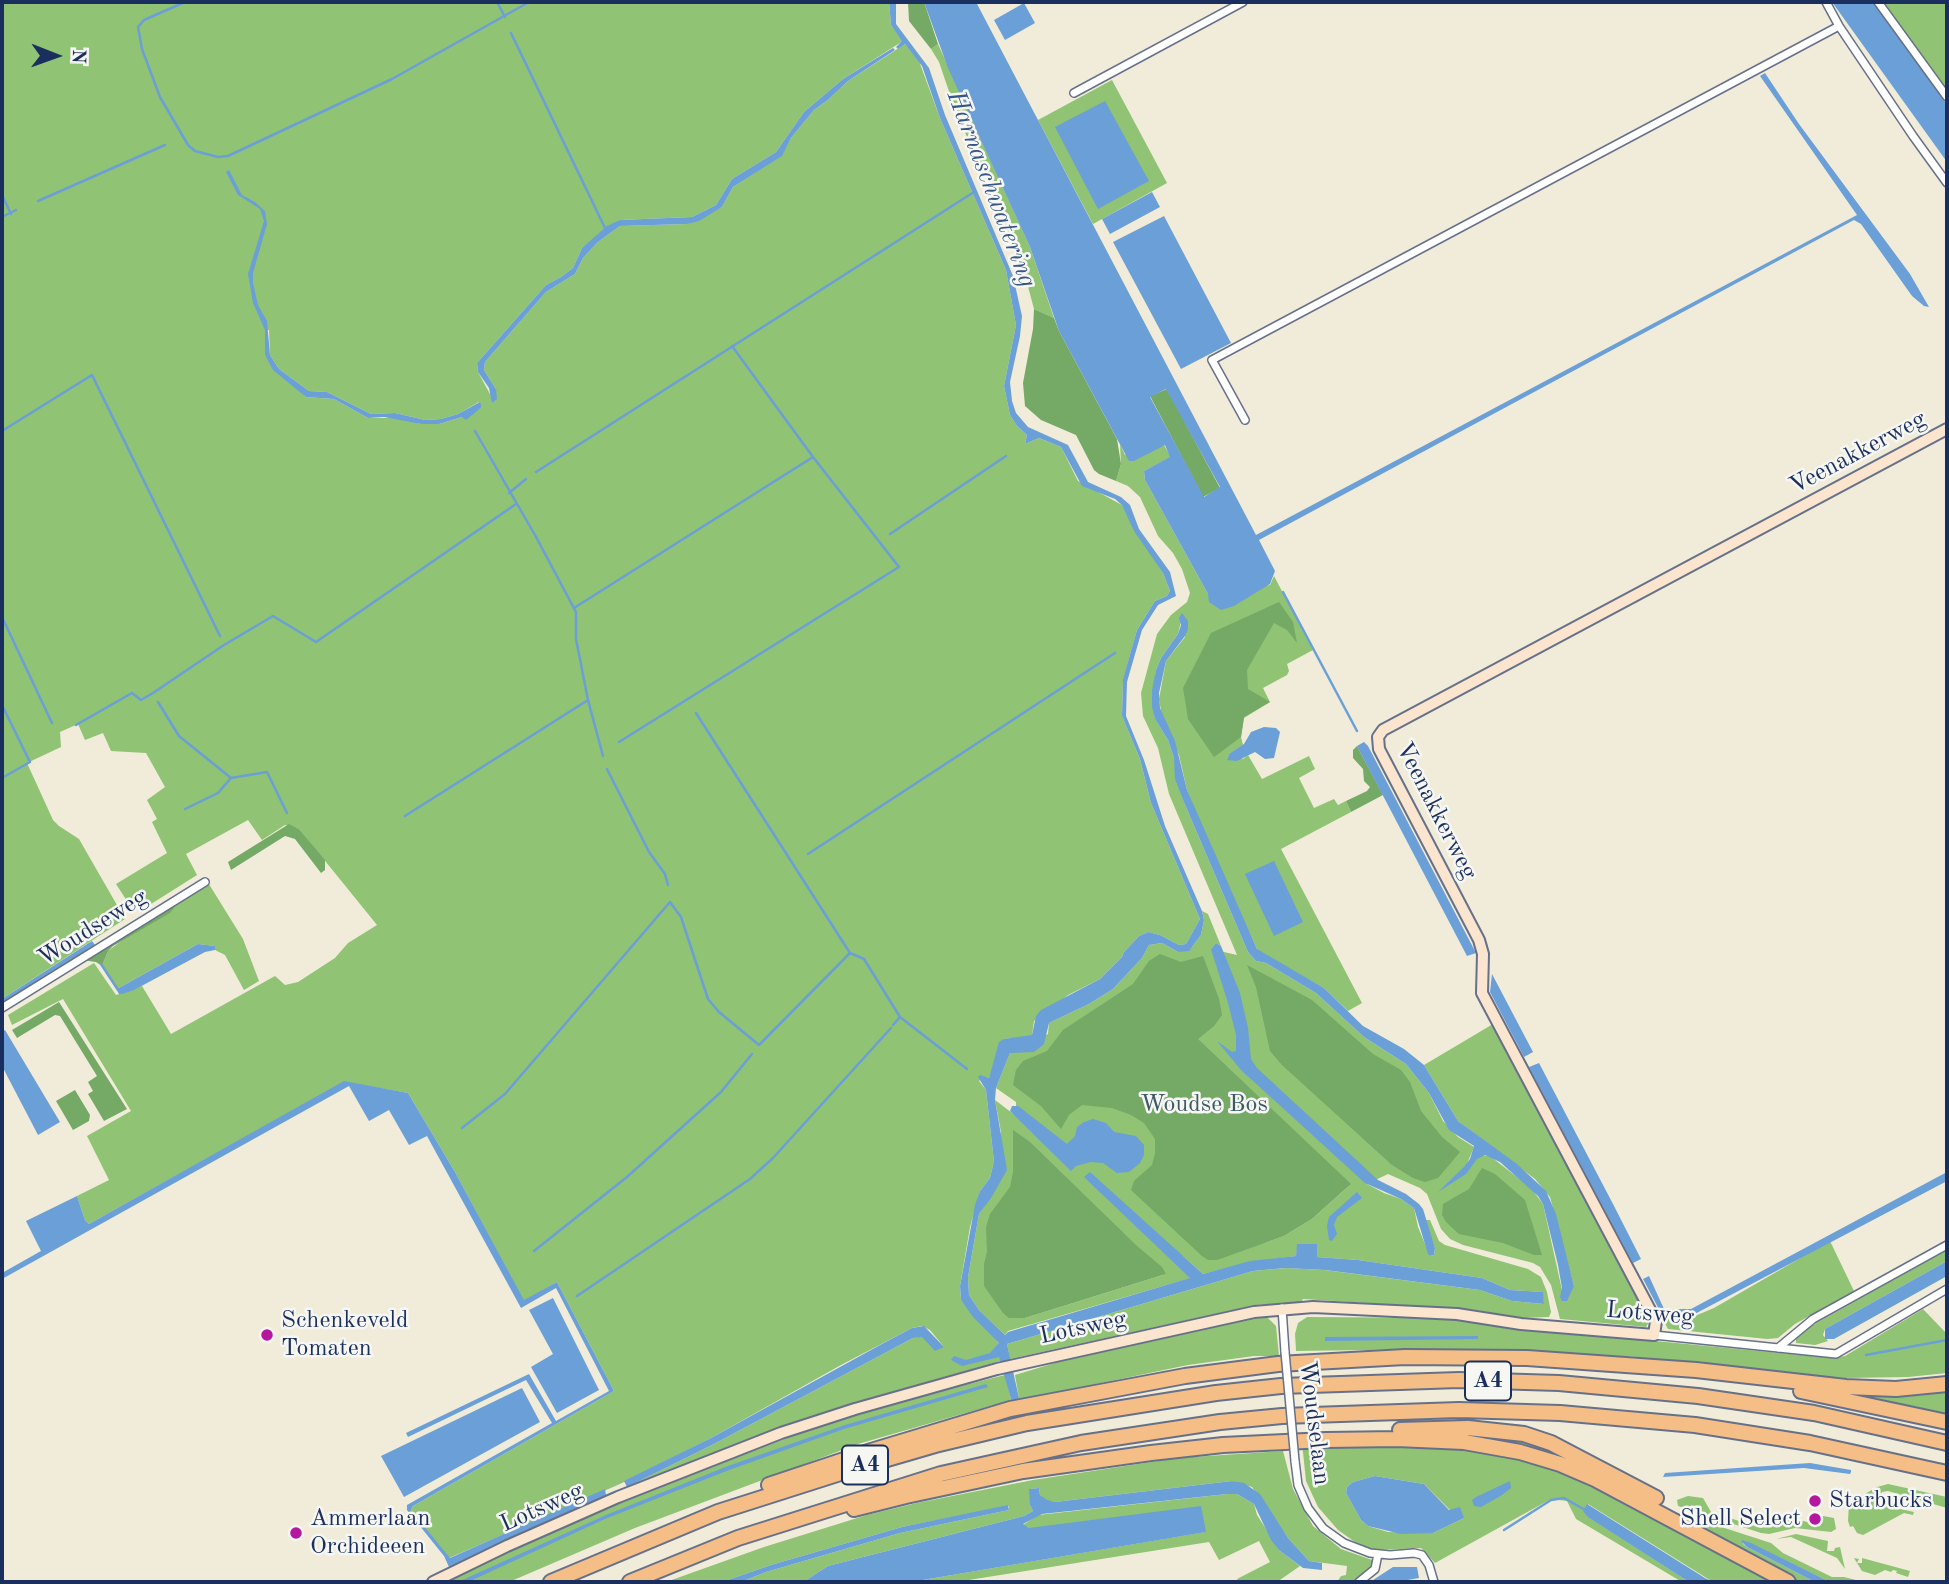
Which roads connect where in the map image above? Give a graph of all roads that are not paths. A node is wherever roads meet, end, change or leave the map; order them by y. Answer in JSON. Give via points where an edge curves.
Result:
{"nodes":[{"id":1,"x":1243,"y":2,"type":"edge"},
{"id":2,"x":1826,"y":2,"type":"edge"},
{"id":3,"x":1878,"y":2,"type":"edge"},
{"id":4,"x":1839,"y":26,"type":"junction"},
{"id":5,"x":1074,"y":93,"type":"dead end"},
{"id":6,"x":1947,"y":97,"type":"edge"},
{"id":7,"x":1947,"y":183,"type":"edge"},
{"id":8,"x":1245,"y":420,"type":"dead end"},
{"id":9,"x":1947,"y":429,"type":"edge"},
{"id":10,"x":205,"y":882,"type":"dead end"},
{"id":11,"x":2,"y":1008,"type":"edge"},
{"id":12,"x":1947,"y":1245,"type":"edge"},
{"id":13,"x":1947,"y":1289,"type":"edge"},
{"id":14,"x":1282,"y":1308,"type":"junction"},
{"id":15,"x":1654,"y":1335,"type":"junction"},
{"id":16,"x":1779,"y":1348,"type":"junction"},
{"id":17,"x":1696,"y":1370,"type":"junction"},
{"id":18,"x":1947,"y":1384,"type":"edge"},
{"id":19,"x":1947,"y":1422,"type":"edge"},
{"id":20,"x":1298,"y":1441,"type":"junction"},
{"id":21,"x":1947,"y":1443,"type":"edge"},
{"id":22,"x":1947,"y":1473,"type":"edge"},
{"id":23,"x":1656,"y":1498,"type":"dead end"},
{"id":24,"x":718,"y":1512,"type":"junction"},
{"id":25,"x":738,"y":1538,"type":"junction"},
{"id":26,"x":1378,"y":1554,"type":"junction"},
{"id":27,"x":433,"y":1582,"type":"edge"},
{"id":28,"x":551,"y":1582,"type":"edge"},
{"id":29,"x":629,"y":1582,"type":"edge"},
{"id":30,"x":1359,"y":1582,"type":"edge"},
{"id":31,"x":1434,"y":1582,"type":"edge"},
{"id":32,"x":1788,"y":1582,"type":"edge"}],
"edges":[{"from":1,"to":5,"type":"street"},
{"from":2,"to":4,"type":"street"},
{"from":3,"to":6,"type":"street"},
{"from":4,"to":7,"type":"street"},
{"from":4,"to":8,"type":"street","via":[[1212,360]]},
{"from":9,"to":15,"type":"street","name":"Veenakkerweg","via":[[1383,730],[1378,737],[1379,749],[1479,940],[1482,993],[1656,1321]]},
{"from":10,"to":11,"type":"street","name":"Woudseweg"},
{"from":12,"to":16,"type":"street","via":[[1813,1319]]},
{"from":13,"to":16,"type":"street","name":"Lotsweg","via":[[1836,1354]]},
{"from":14,"to":15,"type":"street","name":"Lotsweg","via":[[1457,1314],[1521,1325]]},
{"from":14,"to":26,"type":"street","name":"Woudselaan","bridge":true,"via":[[1298,1485],[1324,1528],[1344,1543]]},
{"from":14,"to":27,"type":"street","name":"Lotsweg","via":[[997,1368],[781,1433],[618,1497]]},
{"from":15,"to":16,"type":"street","name":"Lotsweg"},
{"from":17,"to":18,"type":"highway","number":"A4","via":[[1846,1387]]},
{"from":17,"to":19,"type":"highway","number":"A4"},
{"from":17,"to":24,"type":"highway","number":"A4","via":[[1527,1358],[1417,1357],[1185,1376],[1017,1408],[751,1491]]},
{"from":20,"to":23,"type":"highway","number":"A4","via":[[1332,1433],[1468,1428],[1524,1434],[1551,1443]]},
{"from":20,"to":25,"type":"highway","number":"A4","via":[[1185,1449],[1038,1468]]},
{"from":20,"to":32,"type":"highway","number":"A4","via":[[1429,1439],[1530,1455],[1595,1479]]},
{"from":21,"to":24,"type":"highway","number":"A4","via":[[1814,1413],[1698,1395],[1559,1383],[1458,1380],[1281,1386],[1020,1425],[894,1456]]},
{"from":22,"to":25,"type":"highway","number":"A4","via":[[1810,1443],[1695,1425],[1560,1413],[1459,1410],[1282,1416],[1130,1435],[1026,1454],[872,1494]]},
{"from":24,"to":28,"type":"highway","number":"A4"},
{"from":25,"to":29,"type":"highway","number":"A4"},
{"from":26,"to":30,"type":"street","via":[[1375,1569]]},
{"from":26,"to":31,"type":"street","name":"Woudselaan","via":[[1422,1555]]}]}
